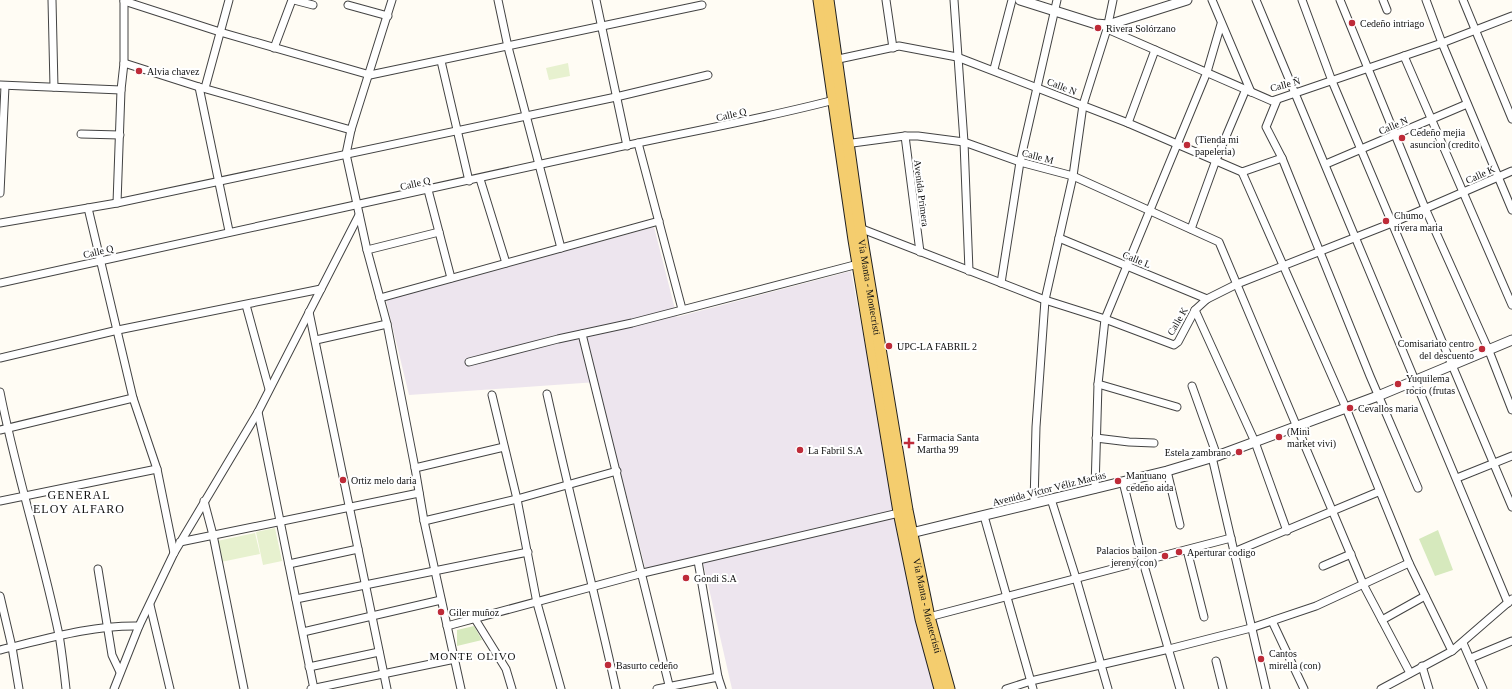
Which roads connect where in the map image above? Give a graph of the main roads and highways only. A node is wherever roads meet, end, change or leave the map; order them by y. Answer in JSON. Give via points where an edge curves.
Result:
{"nodes":[{"id":1,"x":819,"y":0,"type":"edge"},
{"id":2,"x":828,"y":0,"type":"edge"},
{"id":3,"x":832,"y":60,"type":"junction"},
{"id":4,"x":925,"y":618,"type":"junction"},
{"id":5,"x":940,"y":689,"type":"edge"},
{"id":6,"x":949,"y":689,"type":"edge"}],
"edges":[{"from":1,"to":3,"type":"main road","name":"Vía Manta - Montecristi"},
{"from":2,"to":3,"type":"main road","name":"Vía Manta - Montecristi"},
{"from":3,"to":4,"type":"main road","name":"Vía Manta - Montecristi","via":[[856,227],[903,512]]},
{"from":4,"to":5,"type":"main road","name":"Vía Manta - Montecristi"},
{"from":4,"to":6,"type":"main road","name":"Vía Manta - Montecristi"}]}
